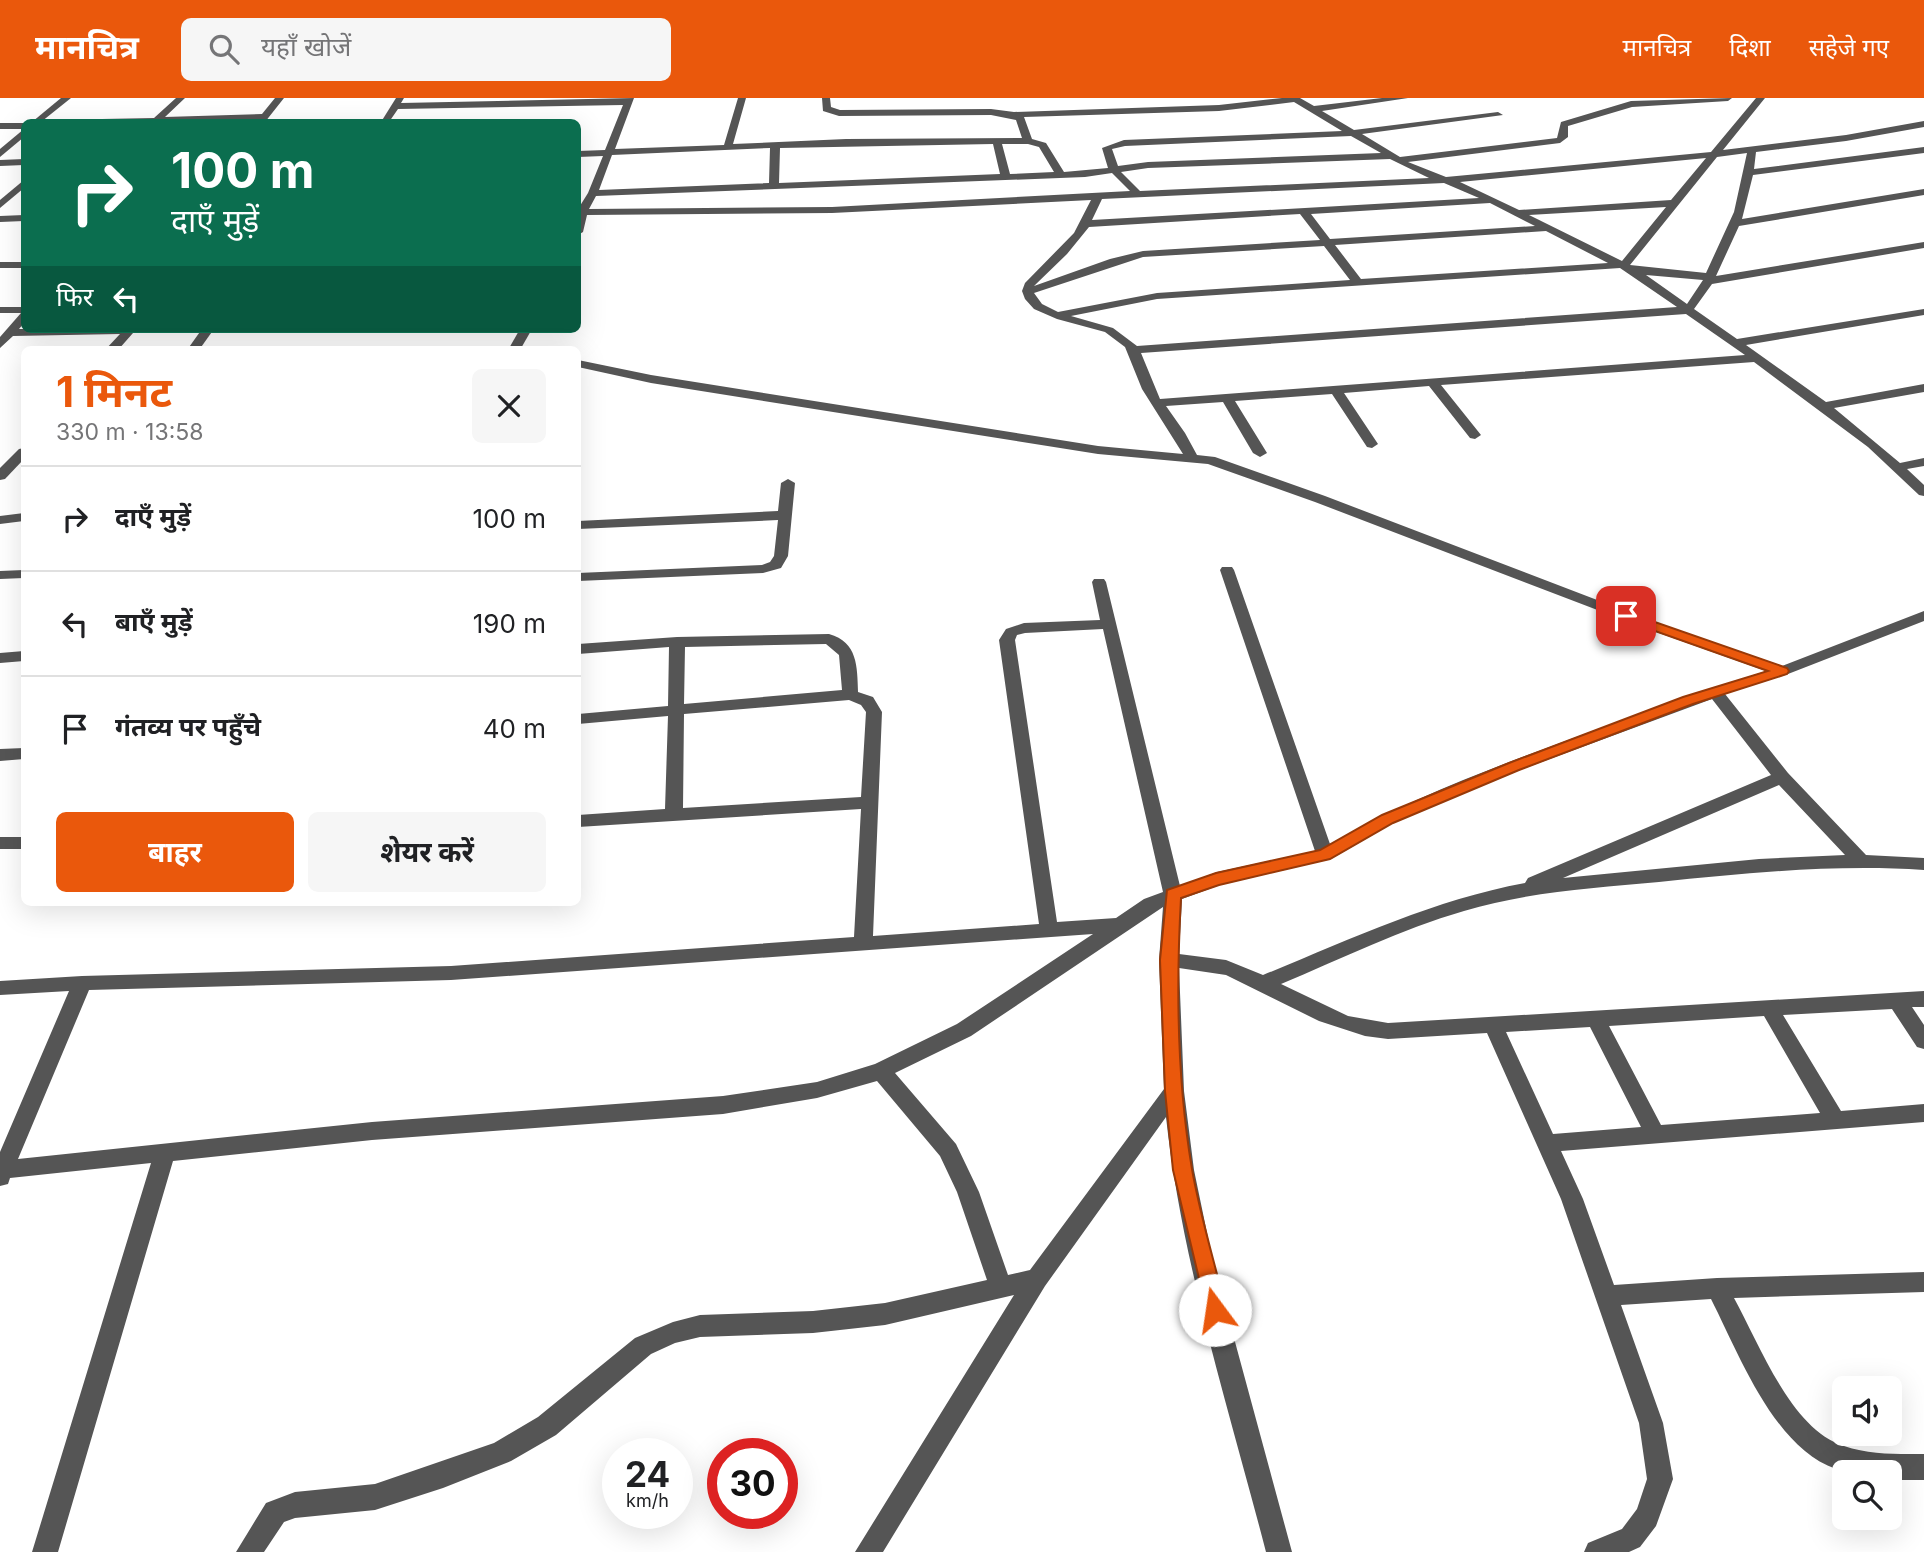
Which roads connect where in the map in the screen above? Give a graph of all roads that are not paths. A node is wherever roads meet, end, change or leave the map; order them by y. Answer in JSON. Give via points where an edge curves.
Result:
{"nodes":[{"id":1,"x":67,"y":98,"type":"edge"},
{"id":2,"x":181,"y":98,"type":"edge"},
{"id":3,"x":280,"y":98,"type":"edge"},
{"id":4,"x":741,"y":98,"type":"edge"},
{"id":5,"x":826,"y":98,"type":"edge"},
{"id":6,"x":1216,"y":98,"type":"edge"},
{"id":7,"x":1404,"y":98,"type":"edge"},
{"id":8,"x":1728,"y":98,"type":"edge"},
{"id":9,"x":1761,"y":98,"type":"edge"},
{"id":10,"x":1295,"y":99,"type":"edge"},
{"id":11,"x":629,"y":100,"type":"edge"},
{"id":12,"x":398,"y":102,"type":"edge"},
{"id":13,"x":1230,"y":108,"type":"junction"},
{"id":14,"x":1312,"y":109,"type":"junction"},
{"id":15,"x":1014,"y":114,"type":"junction"},
{"id":16,"x":1498,"y":115,"type":"dead end"},
{"id":17,"x":40,"y":119,"type":"edge"},
{"id":18,"x":158,"y":119,"type":"edge"},
{"id":19,"x":264,"y":119,"type":"edge"},
{"id":20,"x":387,"y":119,"type":"edge"},
{"id":21,"x":1924,"y":124,"type":"edge"},
{"id":22,"x":0,"y":126,"type":"edge"},
{"id":23,"x":21,"y":126,"type":"edge"},
{"id":24,"x":1350,"y":132,"type":"junction"},
{"id":25,"x":21,"y":135,"type":"edge"},
{"id":26,"x":997,"y":141,"type":"junction"},
{"id":27,"x":1028,"y":141,"type":"junction"},
{"id":28,"x":775,"y":145,"type":"junction"},
{"id":29,"x":728,"y":146,"type":"junction"},
{"id":30,"x":1752,"y":150,"type":"junction"},
{"id":31,"x":1924,"y":150,"type":"edge"},
{"id":32,"x":581,"y":153,"type":"edge"},
{"id":33,"x":610,"y":153,"type":"junction"},
{"id":34,"x":0,"y":154,"type":"edge"},
{"id":35,"x":1717,"y":154,"type":"junction"},
{"id":36,"x":1394,"y":158,"type":"junction"},
{"id":37,"x":21,"y":162,"type":"edge"},
{"id":38,"x":0,"y":163,"type":"edge"},
{"id":39,"x":1114,"y":170,"type":"junction"},
{"id":40,"x":1749,"y":173,"type":"junction"},
{"id":41,"x":1061,"y":175,"type":"junction"},
{"id":42,"x":1006,"y":177,"type":"junction"},
{"id":43,"x":1441,"y":180,"type":"junction"},
{"id":44,"x":774,"y":185,"type":"junction"},
{"id":45,"x":21,"y":186,"type":"edge"},
{"id":46,"x":1924,"y":192,"type":"edge"},
{"id":47,"x":593,"y":193,"type":"junction"},
{"id":48,"x":1138,"y":194,"type":"junction"},
{"id":49,"x":1097,"y":198,"type":"junction"},
{"id":50,"x":1493,"y":200,"type":"junction"},
{"id":51,"x":1674,"y":203,"type":"junction"},
{"id":52,"x":0,"y":205,"type":"edge"},
{"id":53,"x":581,"y":211,"type":"edge"},
{"id":54,"x":581,"y":212,"type":"edge"},
{"id":55,"x":1304,"y":212,"type":"junction"},
{"id":56,"x":1520,"y":212,"type":"junction"},
{"id":57,"x":21,"y":218,"type":"edge"},
{"id":58,"x":1,"y":219,"type":"edge"},
{"id":59,"x":1738,"y":223,"type":"junction"},
{"id":60,"x":1084,"y":224,"type":"junction"},
{"id":61,"x":1551,"y":228,"type":"junction"},
{"id":62,"x":1327,"y":243,"type":"junction"},
{"id":63,"x":1924,"y":245,"type":"edge"},
{"id":64,"x":0,"y":265,"type":"edge"},
{"id":65,"x":21,"y":265,"type":"edge"},
{"id":66,"x":1628,"y":268,"type":"junction"},
{"id":67,"x":1709,"y":279,"type":"junction"},
{"id":68,"x":1358,"y":283,"type":"junction"},
{"id":69,"x":1028,"y":291,"type":"junction"},
{"id":70,"x":0,"y":310,"type":"edge"},
{"id":71,"x":21,"y":310,"type":"edge"},
{"id":72,"x":1687,"y":310,"type":"junction"},
{"id":73,"x":1924,"y":312,"type":"edge"},
{"id":74,"x":1058,"y":315,"type":"junction"},
{"id":75,"x":21,"y":320,"type":"edge"},
{"id":76,"x":10,"y":333,"type":"junction"},
{"id":77,"x":21,"y":333,"type":"edge"},
{"id":78,"x":127,"y":333,"type":"edge"},
{"id":79,"x":1737,"y":343,"type":"junction"},
{"id":80,"x":0,"y":344,"type":"edge"},
{"id":81,"x":115,"y":346,"type":"edge"},
{"id":82,"x":1136,"y":350,"type":"junction"},
{"id":83,"x":1757,"y":358,"type":"junction"},
{"id":84,"x":581,"y":365,"type":"edge"},
{"id":85,"x":1432,"y":382,"type":"junction"},
{"id":86,"x":1924,"y":388,"type":"edge"},
{"id":87,"x":1335,"y":389,"type":"junction"},
{"id":88,"x":1226,"y":397,"type":"junction"},
{"id":89,"x":1157,"y":402,"type":"junction"},
{"id":90,"x":1824,"y":406,"type":"junction"},
{"id":91,"x":1475,"y":435,"type":"dead end"},
{"id":92,"x":1372,"y":444,"type":"dead end"},
{"id":93,"x":1260,"y":453,"type":"dead end"},
{"id":94,"x":1191,"y":457,"type":"junction"},
{"id":95,"x":21,"y":458,"type":"edge"},
{"id":96,"x":1924,"y":462,"type":"edge"},
{"id":97,"x":1898,"y":467,"type":"junction"},
{"id":98,"x":0,"y":476,"type":"edge"},
{"id":99,"x":788,"y":483,"type":"dead end"},
{"id":100,"x":1924,"y":492,"type":"edge"},
{"id":101,"x":785,"y":514,"type":"junction"},
{"id":102,"x":21,"y":517,"type":"edge"},
{"id":103,"x":0,"y":520,"type":"edge"},
{"id":104,"x":581,"y":525,"type":"edge"},
{"id":105,"x":1227,"y":570,"type":"dead end"},
{"id":106,"x":21,"y":574,"type":"edge"},
{"id":107,"x":2,"y":575,"type":"dead end"},
{"id":108,"x":581,"y":578,"type":"edge"},
{"id":109,"x":1099,"y":582,"type":"dead end"},
{"id":110,"x":1924,"y":616,"type":"edge"},
{"id":111,"x":1107,"y":624,"type":"junction"},
{"id":112,"x":677,"y":642,"type":"junction"},
{"id":113,"x":581,"y":649,"type":"edge"},
{"id":114,"x":21,"y":656,"type":"edge"},
{"id":115,"x":0,"y":658,"type":"edge"},
{"id":116,"x":1782,"y":671,"type":"junction"},
{"id":117,"x":1714,"y":691,"type":"junction"},
{"id":118,"x":850,"y":695,"type":"junction"},
{"id":119,"x":675,"y":710,"type":"junction"},
{"id":120,"x":581,"y":719,"type":"edge"},
{"id":121,"x":21,"y":754,"type":"edge"},
{"id":122,"x":0,"y":755,"type":"edge"},
{"id":123,"x":1782,"y":777,"type":"junction"},
{"id":124,"x":871,"y":802,"type":"junction"},
{"id":125,"x":674,"y":815,"type":"junction"},
{"id":126,"x":581,"y":821,"type":"edge"},
{"id":127,"x":0,"y":843,"type":"edge"},
{"id":128,"x":21,"y":843,"type":"edge"},
{"id":129,"x":1325,"y":855,"type":"junction"},
{"id":130,"x":1862,"y":862,"type":"junction"},
{"id":131,"x":1924,"y":864,"type":"edge"},
{"id":132,"x":1511,"y":893,"type":"junction"},
{"id":133,"x":1173,"y":894,"type":"junction"},
{"id":134,"x":1119,"y":925,"type":"junction"},
{"id":135,"x":1049,"y":930,"type":"junction"},
{"id":136,"x":863,"y":944,"type":"junction"},
{"id":137,"x":1169,"y":960,"type":"junction"},
{"id":138,"x":82,"y":983,"type":"junction"},
{"id":139,"x":1263,"y":983,"type":"junction"},
{"id":140,"x":0,"y":988,"type":"edge"},
{"id":141,"x":1924,"y":999,"type":"edge"},
{"id":142,"x":1898,"y":1001,"type":"junction"},
{"id":143,"x":1769,"y":1008,"type":"junction"},
{"id":144,"x":1595,"y":1017,"type":"junction"},
{"id":145,"x":1492,"y":1023,"type":"junction"},
{"id":146,"x":1924,"y":1041,"type":"edge"},
{"id":147,"x":881,"y":1071,"type":"junction"},
{"id":148,"x":1174,"y":1091,"type":"junction"},
{"id":149,"x":1924,"y":1113,"type":"edge"},
{"id":150,"x":1835,"y":1120,"type":"junction"},
{"id":151,"x":1655,"y":1134,"type":"junction"},
{"id":152,"x":1547,"y":1143,"type":"junction"},
{"id":153,"x":165,"y":1153,"type":"junction"},
{"id":154,"x":1,"y":1172,"type":"edge"},
{"id":155,"x":1037,"y":1279,"type":"junction"},
{"id":156,"x":1924,"y":1282,"type":"edge"},
{"id":157,"x":1717,"y":1287,"type":"junction"},
{"id":158,"x":1001,"y":1288,"type":"junction"},
{"id":159,"x":1606,"y":1296,"type":"junction"},
{"id":160,"x":1924,"y":1467,"type":"edge"},
{"id":161,"x":46,"y":1552,"type":"edge"},
{"id":162,"x":249,"y":1552,"type":"edge"},
{"id":163,"x":868,"y":1552,"type":"edge"},
{"id":164,"x":1279,"y":1552,"type":"edge"},
{"id":165,"x":1597,"y":1552,"type":"edge"}],
"edges":[{"from":1,"to":17,"type":"street"},
{"from":2,"to":18,"type":"street"},
{"from":3,"to":19,"type":"street"},
{"from":4,"to":29,"type":"street"},
{"from":5,"to":15,"type":"street","via":[[826,109],[839,113],[998,108]]},
{"from":6,"to":13,"type":"street"},
{"from":7,"to":14,"type":"street"},
{"from":8,"to":36,"type":"street","via":[[1631,104],[1564,124],[1560,140]]},
{"from":9,"to":35,"type":"street"},
{"from":10,"to":13,"type":"street"},
{"from":10,"to":14,"type":"street"},
{"from":11,"to":12,"type":"street"},
{"from":11,"to":33,"type":"street"},
{"from":12,"to":20,"type":"street"},
{"from":13,"to":15,"type":"street"},
{"from":14,"to":24,"type":"street"},
{"from":15,"to":27,"type":"street"},
{"from":16,"to":24,"type":"street"},
{"from":21,"to":30,"type":"street","via":[[1869,136]]},
{"from":22,"to":23,"type":"street"},
{"from":24,"to":36,"type":"street"},
{"from":24,"to":39,"type":"street","via":[[1114,144],[1107,148]]},
{"from":25,"to":34,"type":"street"},
{"from":26,"to":27,"type":"street"},
{"from":26,"to":28,"type":"street"},
{"from":26,"to":42,"type":"street"},
{"from":27,"to":41,"type":"street","via":[[1043,145]]},
{"from":28,"to":29,"type":"street"},
{"from":28,"to":44,"type":"street"},
{"from":29,"to":33,"type":"street"},
{"from":30,"to":35,"type":"street"},
{"from":30,"to":40,"type":"street"},
{"from":31,"to":40,"type":"street"},
{"from":32,"to":33,"type":"street"},
{"from":33,"to":47,"type":"street"},
{"from":35,"to":43,"type":"street"},
{"from":35,"to":51,"type":"street"},
{"from":36,"to":39,"type":"street","via":[[1148,165]]},
{"from":36,"to":43,"type":"street"},
{"from":37,"to":38,"type":"street"},
{"from":39,"to":41,"type":"street"},
{"from":39,"to":48,"type":"street"},
{"from":40,"to":59,"type":"street"},
{"from":41,"to":42,"type":"street"},
{"from":42,"to":44,"type":"street"},
{"from":43,"to":48,"type":"street"},
{"from":43,"to":50,"type":"street"},
{"from":44,"to":47,"type":"street"},
{"from":45,"to":52,"type":"street"},
{"from":46,"to":59,"type":"street"},
{"from":47,"to":53,"type":"street"},
{"from":48,"to":49,"type":"street"},
{"from":49,"to":54,"type":"street","via":[[789,212]]},
{"from":49,"to":60,"type":"street"},
{"from":50,"to":55,"type":"street"},
{"from":50,"to":56,"type":"street"},
{"from":51,"to":56,"type":"street"},
{"from":51,"to":66,"type":"street"},
{"from":55,"to":60,"type":"street"},
{"from":55,"to":62,"type":"street"},
{"from":56,"to":61,"type":"street"},
{"from":57,"to":58,"type":"street"},
{"from":59,"to":67,"type":"street"},
{"from":60,"to":69,"type":"street","via":[[1070,246],[1030,282]]},
{"from":61,"to":62,"type":"street"},
{"from":61,"to":66,"type":"street"},
{"from":62,"to":68,"type":"street"},
{"from":62,"to":69,"type":"street","via":[[1143,254],[1119,258]]},
{"from":63,"to":67,"type":"street"},
{"from":64,"to":65,"type":"street"},
{"from":66,"to":67,"type":"street"},
{"from":66,"to":68,"type":"street"},
{"from":66,"to":72,"type":"street"},
{"from":67,"to":72,"type":"street"},
{"from":68,"to":74,"type":"street","via":[[1157,296]]},
{"from":69,"to":74,"type":"street","via":[[1033,304]]},
{"from":70,"to":71,"type":"street"},
{"from":72,"to":79,"type":"street"},
{"from":72,"to":82,"type":"street"},
{"from":73,"to":79,"type":"street"},
{"from":74,"to":82,"type":"street","via":[[1109,330]]},
{"from":75,"to":76,"type":"street"},
{"from":76,"to":77,"type":"street"},
{"from":76,"to":80,"type":"street"},
{"from":78,"to":81,"type":"street"},
{"from":79,"to":83,"type":"street"},
{"from":82,"to":89,"type":"street"},
{"from":83,"to":85,"type":"street"},
{"from":83,"to":90,"type":"street"},
{"from":84,"to":94,"type":"street","via":[[1098,450]]},
{"from":85,"to":87,"type":"street"},
{"from":85,"to":91,"type":"street"},
{"from":86,"to":90,"type":"street"},
{"from":87,"to":88,"type":"street"},
{"from":87,"to":92,"type":"street"},
{"from":88,"to":89,"type":"street"},
{"from":88,"to":93,"type":"street"},
{"from":89,"to":94,"type":"street","via":[[1185,440]]},
{"from":90,"to":97,"type":"street"},
{"from":94,"to":116,"type":"street","via":[[1309,494]]},
{"from":95,"to":98,"type":"street"},
{"from":96,"to":97,"type":"street"},
{"from":97,"to":100,"type":"street"},
{"from":99,"to":101,"type":"street"},
{"from":101,"to":104,"type":"street"},
{"from":101,"to":108,"type":"street","via":[[776,565]]},
{"from":102,"to":103,"type":"street"},
{"from":105,"to":129,"type":"street"},
{"from":106,"to":107,"type":"street"},
{"from":109,"to":111,"type":"street"},
{"from":110,"to":116,"type":"street"},
{"from":111,"to":133,"type":"street"},
{"from":111,"to":135,"type":"street","via":[[1024,628],[1011,632],[1007,640]]},
{"from":112,"to":113,"type":"street"},
{"from":112,"to":118,"type":"street","via":[[829,639],[848,653]]},
{"from":112,"to":119,"type":"street"},
{"from":114,"to":115,"type":"street"},
{"from":116,"to":117,"type":"street"},
{"from":117,"to":123,"type":"street"},
{"from":117,"to":129,"type":"street","via":[[1387,819]]},
{"from":118,"to":119,"type":"street"},
{"from":118,"to":124,"type":"street","via":[[867,701],[874,712]]},
{"from":119,"to":120,"type":"street"},
{"from":119,"to":125,"type":"street"},
{"from":121,"to":122,"type":"street"},
{"from":123,"to":130,"type":"street"},
{"from":123,"to":132,"type":"street"},
{"from":124,"to":125,"type":"street"},
{"from":124,"to":136,"type":"street"},
{"from":125,"to":126,"type":"street"},
{"from":127,"to":128,"type":"street"},
{"from":129,"to":133,"type":"street","via":[[1216,879]]},
{"from":130,"to":131,"type":"street"},
{"from":130,"to":132,"type":"street","via":[[1769,864]]},
{"from":132,"to":139,"type":"street","via":[[1456,906]]},
{"from":133,"to":134,"type":"street"},
{"from":133,"to":137,"type":"street"},
{"from":134,"to":135,"type":"street"},
{"from":134,"to":147,"type":"street","via":[[964,1030]]},
{"from":135,"to":136,"type":"street"},
{"from":136,"to":138,"type":"street","via":[[451,974]]},
{"from":137,"to":139,"type":"street","via":[[1230,968]]},
{"from":137,"to":148,"type":"street"},
{"from":138,"to":140,"type":"street"},
{"from":138,"to":154,"type":"street"},
{"from":139,"to":145,"type":"street","via":[[1336,1023],[1363,1030]]},
{"from":141,"to":142,"type":"street"},
{"from":142,"to":143,"type":"street"},
{"from":142,"to":146,"type":"street"},
{"from":143,"to":144,"type":"street"},
{"from":143,"to":150,"type":"street"},
{"from":144,"to":145,"type":"street"},
{"from":144,"to":151,"type":"street"},
{"from":145,"to":152,"type":"street"},
{"from":147,"to":153,"type":"street","via":[[817,1090],[723,1105],[372,1131]]},
{"from":147,"to":158,"type":"street","via":[[948,1150],[968,1192]]},
{"from":148,"to":155,"type":"street"},
{"from":148,"to":164,"type":"street","via":[[1183,1170],[1201,1257]]},
{"from":149,"to":150,"type":"street"},
{"from":150,"to":151,"type":"street"},
{"from":151,"to":152,"type":"street"},
{"from":152,"to":159,"type":"street"},
{"from":153,"to":154,"type":"street"},
{"from":153,"to":161,"type":"street"},
{"from":155,"to":158,"type":"street"},
{"from":155,"to":163,"type":"street"},
{"from":156,"to":157,"type":"street"},
{"from":157,"to":159,"type":"street"},
{"from":157,"to":160,"type":"street","via":[[1778,1403],[1802,1435],[1836,1457],[1882,1467]]},
{"from":158,"to":162,"type":"street","via":[[885,1314],[700,1326],[673,1332],[643,1346],[547,1426],[502,1452],[375,1497],[295,1505],[275,1512]]},
{"from":159,"to":165,"type":"street","via":[[1651,1423],[1660,1479],[1647,1517],[1631,1538]]}]}
